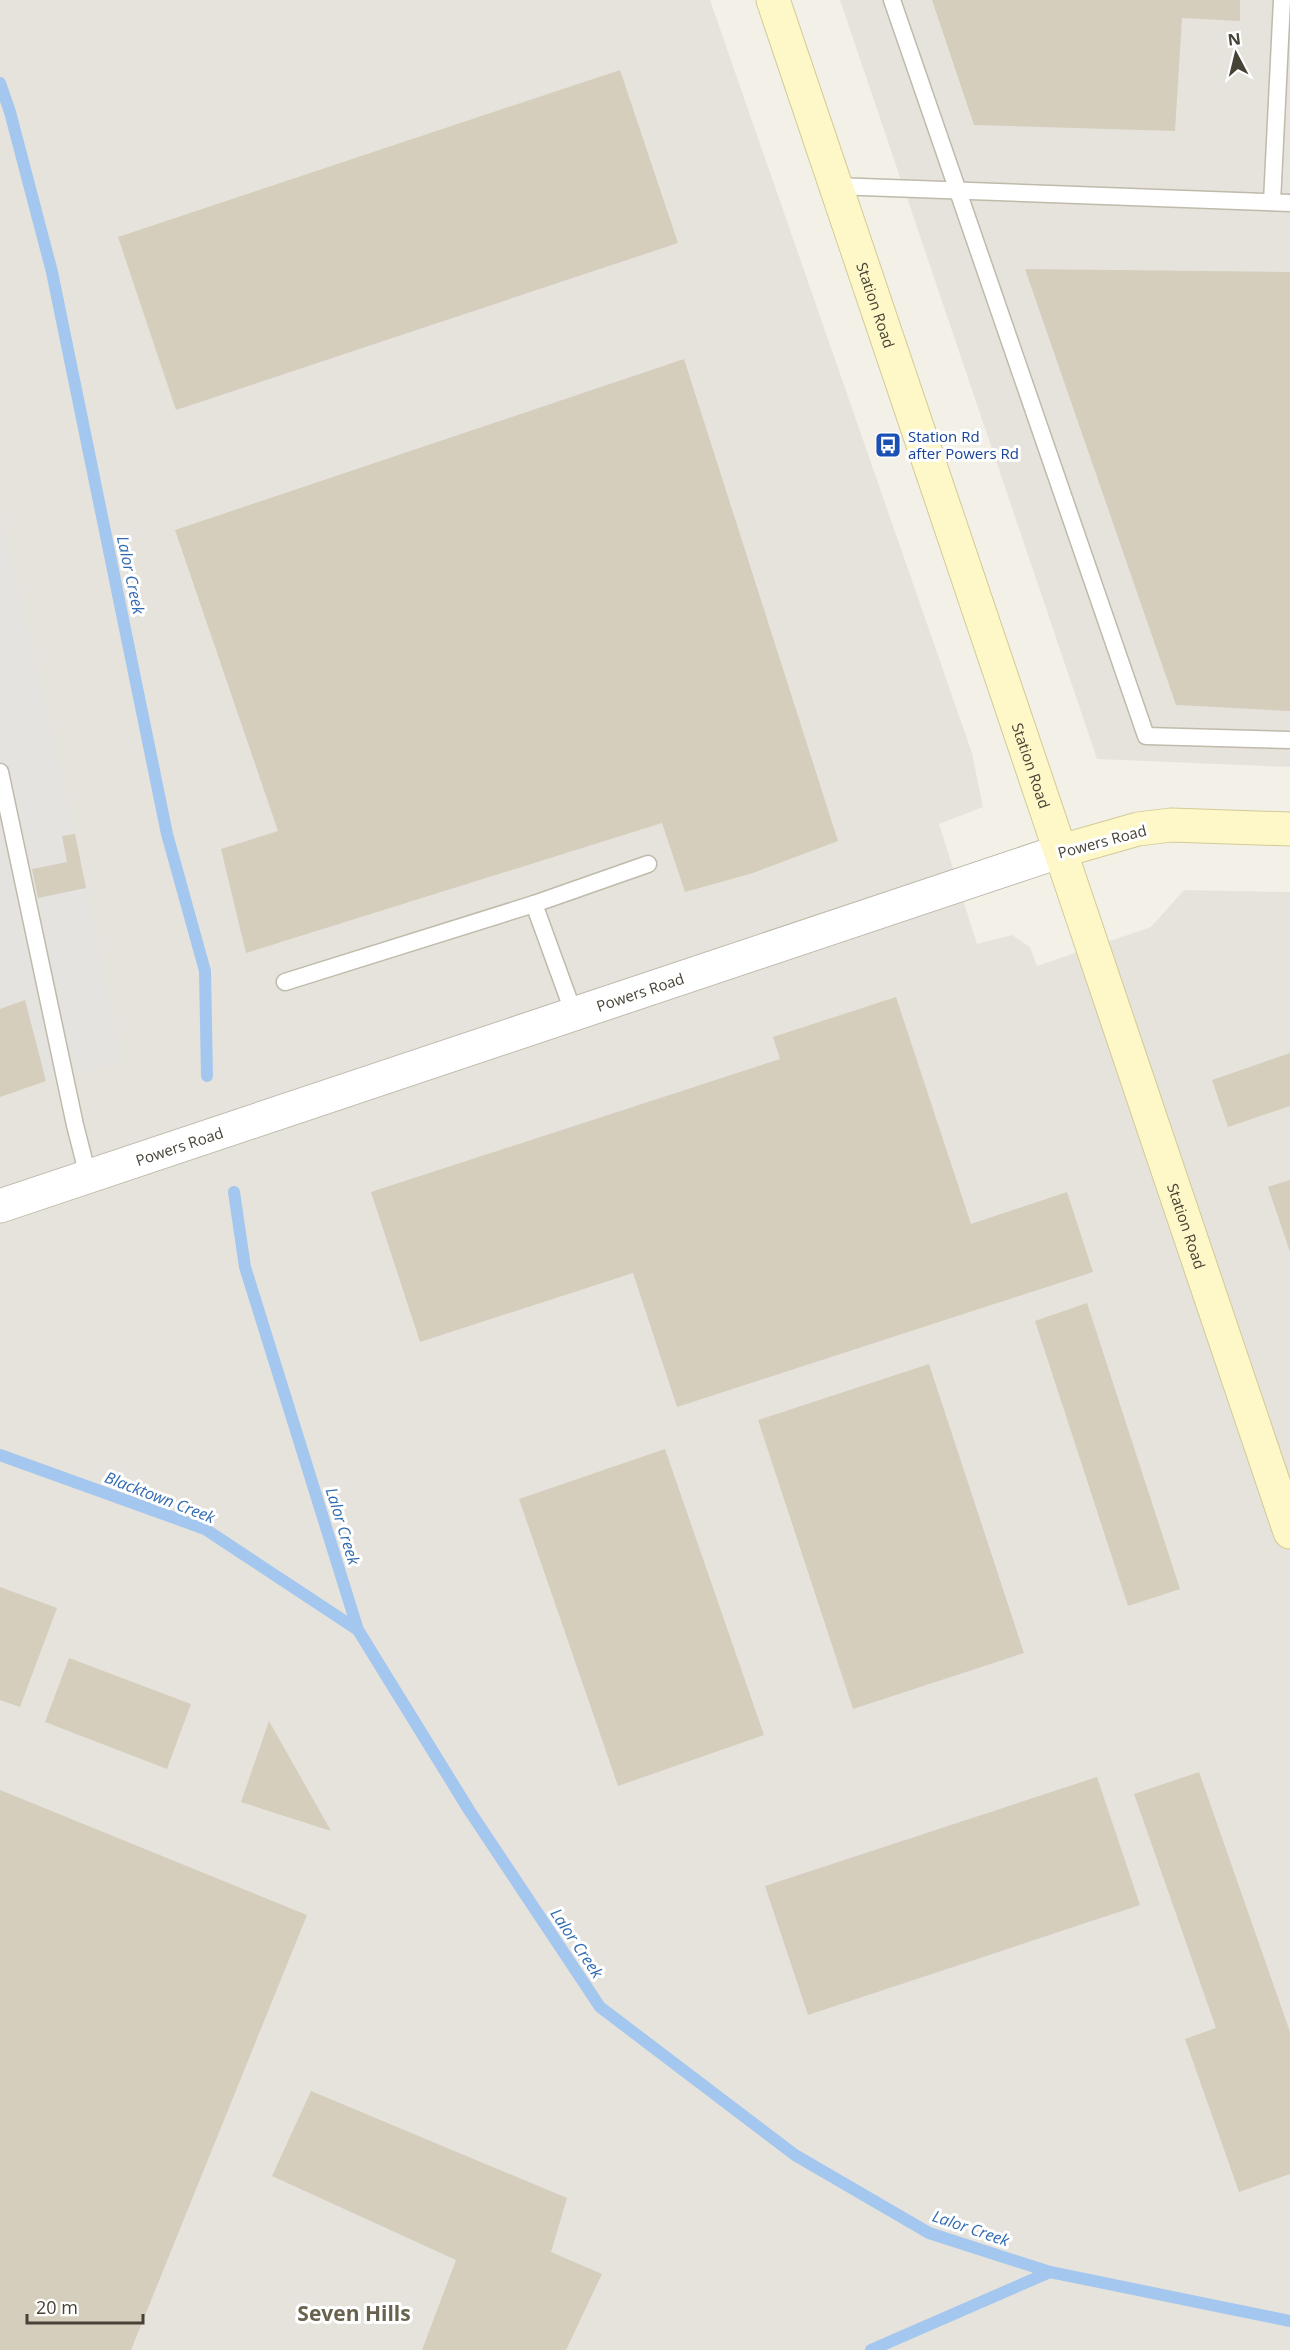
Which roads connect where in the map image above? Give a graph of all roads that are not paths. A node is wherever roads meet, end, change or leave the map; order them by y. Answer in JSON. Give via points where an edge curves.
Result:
{"nodes":[{"id":1,"x":772,"y":0,"type":"edge"},
{"id":2,"x":892,"y":0,"type":"edge"},
{"id":3,"x":1282,"y":0,"type":"edge"},
{"id":4,"x":835,"y":186,"type":"junction"},
{"id":5,"x":958,"y":190,"type":"junction"},
{"id":6,"x":1272,"y":202,"type":"junction"},
{"id":7,"x":1290,"y":203,"type":"edge"},
{"id":8,"x":1290,"y":740,"type":"edge"},
{"id":9,"x":0,"y":772,"type":"edge"},
{"id":10,"x":1290,"y":829,"type":"edge"},
{"id":11,"x":1061,"y":850,"type":"junction"},
{"id":12,"x":648,"y":864,"type":"dead end"},
{"id":13,"x":534,"y":904,"type":"junction"},
{"id":14,"x":285,"y":982,"type":"dead end"},
{"id":15,"x":574,"y":1014,"type":"junction"},
{"id":16,"x":88,"y":1176,"type":"junction"},
{"id":17,"x":0,"y":1206,"type":"edge"},
{"id":18,"x":1290,"y":1532,"type":"edge"}],
"edges":[{"from":1,"to":4,"type":"main road","name":"Station Road"},
{"from":2,"to":5,"type":"lane"},
{"from":3,"to":6,"type":"lane"},
{"from":4,"to":5,"type":"lane"},
{"from":4,"to":11,"type":"main road","name":"Station Road"},
{"from":5,"to":6,"type":"lane"},
{"from":5,"to":8,"type":"lane","via":[[1146,736]]},
{"from":6,"to":7,"type":"lane"},
{"from":9,"to":16,"type":"lane"},
{"from":10,"to":11,"type":"main road","name":"Powers Road","via":[[1171,825],[1138,829]]},
{"from":11,"to":15,"type":"street","name":"Powers Road"},
{"from":11,"to":18,"type":"main road","name":"Station Road"},
{"from":12,"to":13,"type":"lane"},
{"from":13,"to":14,"type":"lane"},
{"from":13,"to":15,"type":"lane"},
{"from":15,"to":16,"type":"street","name":"Powers Road"},
{"from":16,"to":17,"type":"street","name":"Powers Road"}]}
